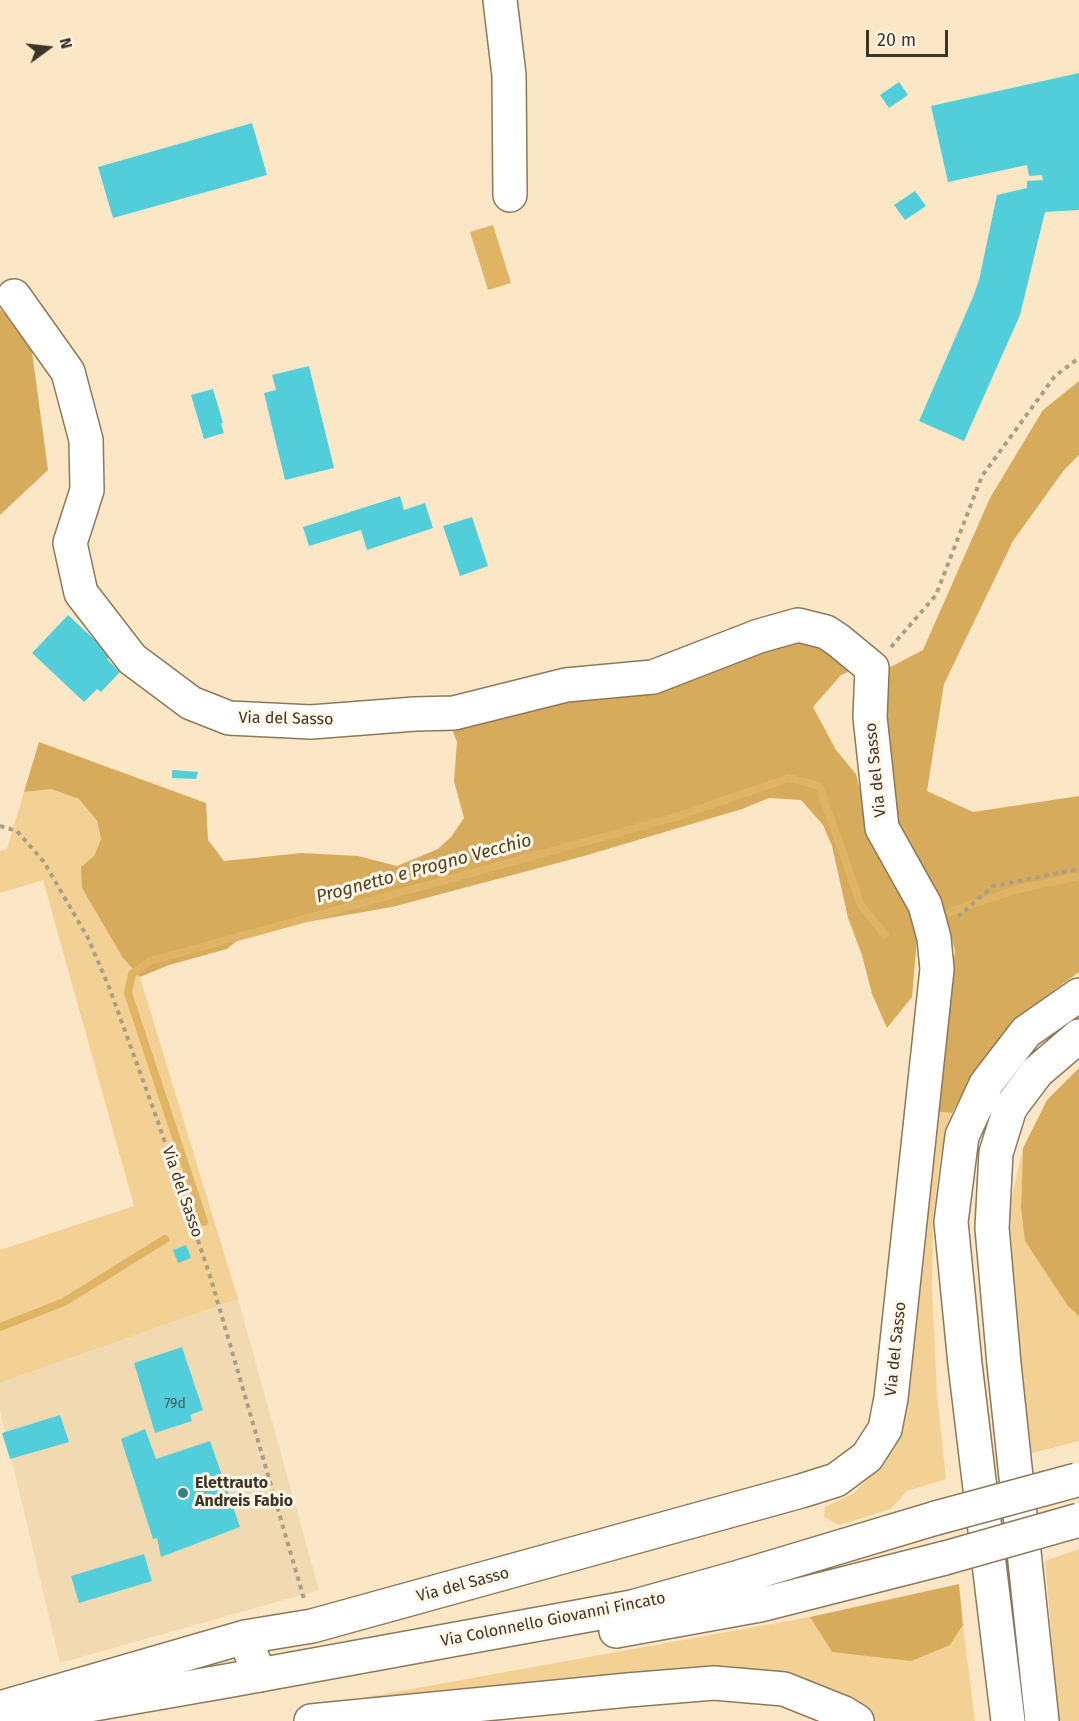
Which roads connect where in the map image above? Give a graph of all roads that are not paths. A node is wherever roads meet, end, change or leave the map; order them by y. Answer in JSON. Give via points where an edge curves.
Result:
{"nodes":[{"id":1,"x":500,"y":0,"type":"edge"},
{"id":2,"x":510,"y":195,"type":"dead end"},
{"id":3,"x":14,"y":296,"type":"dead end"},
{"id":4,"x":1079,"y":994,"type":"edge"},
{"id":5,"x":1079,"y":1036,"type":"edge"},
{"id":6,"x":1078,"y":1480,"type":"edge"},
{"id":7,"x":1079,"y":1520,"type":"edge"},
{"id":8,"x":245,"y":1637,"type":"junction"},
{"id":9,"x":259,"y":1675,"type":"junction"},
{"id":10,"x":0,"y":1708,"type":"edge"},
{"id":11,"x":19,"y":1721,"type":"edge"},
{"id":12,"x":127,"y":1721,"type":"edge"},
{"id":13,"x":311,"y":1721,"type":"edge"},
{"id":14,"x":857,"y":1721,"type":"edge"},
{"id":15,"x":1008,"y":1721,"type":"edge"},
{"id":16,"x":1042,"y":1721,"type":"edge"}],
"edges":[{"from":1,"to":2,"type":"main road","via":[[509,75]]},
{"from":3,"to":8,"type":"main road","name":"Via del Sasso","via":[[68,372],[86,440],[87,490],[70,543],[81,593],[132,658],[191,703],[229,718],[311,722],[454,713],[566,685],[652,677],[798,625],[826,632],[872,668],[870,717],[882,828],[924,905],[934,938],[937,969],[891,1398],[885,1428],[867,1457],[836,1480],[801,1491],[312,1626]]},
{"from":4,"to":15,"type":"main road","via":[[1026,1032],[986,1084],[962,1137],[951,1222]]},
{"from":5,"to":16,"type":"main road","via":[[1037,1072],[1010,1108],[996,1153],[992,1228]]},
{"from":6,"to":9,"type":"main road","name":"Via Colonnello Giovanni Fincato","bridge":true,"via":[[632,1607]]},
{"from":7,"to":12,"type":"main road","name":"Via Colonnello Giovanni Fincato","bridge":true,"via":[[760,1605]]},
{"from":8,"to":9,"type":"main road"},
{"from":8,"to":10,"type":"main road","name":"Via del Sasso"},
{"from":9,"to":11,"type":"main road","name":"Via Colonnello Giovanni Fincato"},
{"from":13,"to":14,"type":"main road","via":[[714,1683],[784,1689]]}]}
